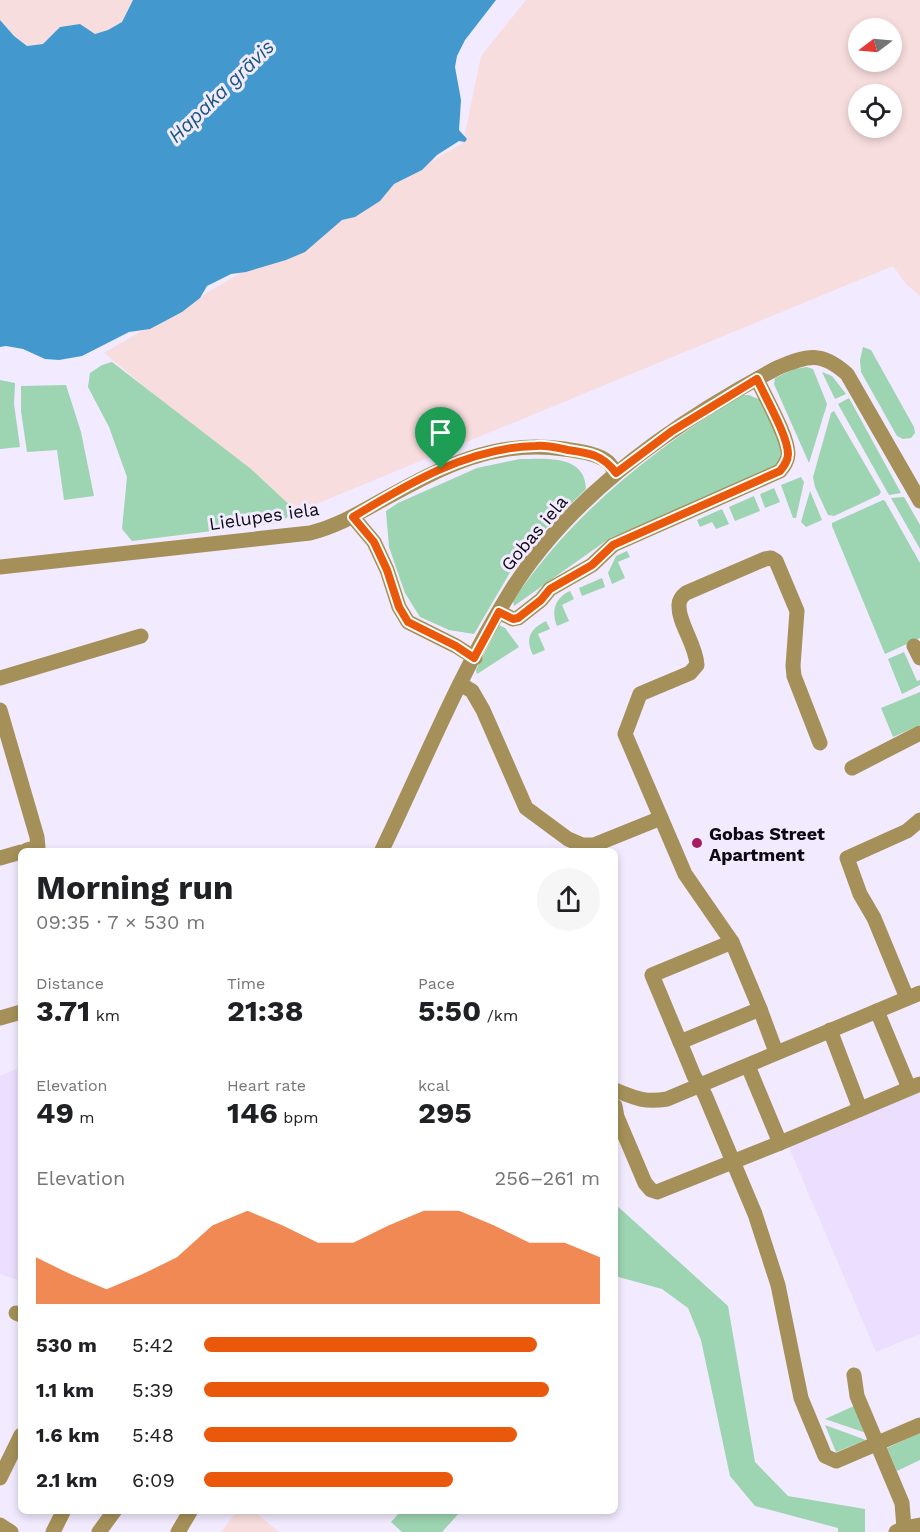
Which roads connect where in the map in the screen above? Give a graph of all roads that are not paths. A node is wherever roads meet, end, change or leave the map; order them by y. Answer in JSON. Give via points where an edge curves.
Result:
{"nodes":[{"id":1,"x":757,"y":379,"type":"junction"},
{"id":2,"x":616,"y":473,"type":"junction"},
{"id":3,"x":920,"y":501,"type":"edge"},
{"id":4,"x":353,"y":517,"type":"junction"},
{"id":5,"x":0,"y":567,"type":"edge"},
{"id":6,"x":499,"y":612,"type":"junction"},
{"id":7,"x":141,"y":636,"type":"dead end"},
{"id":8,"x":474,"y":658,"type":"junction"},
{"id":9,"x":0,"y":678,"type":"edge"},
{"id":10,"x":460,"y":684,"type":"junction"},
{"id":11,"x":0,"y":710,"type":"edge"},
{"id":12,"x":920,"y":733,"type":"edge"},
{"id":13,"x":820,"y":742,"type":"dead end"},
{"id":14,"x":852,"y":768,"type":"dead end"},
{"id":15,"x":661,"y":818,"type":"junction"},
{"id":16,"x":920,"y":820,"type":"edge"},
{"id":17,"x":34,"y":848,"type":"edge"},
{"id":18,"x":383,"y":848,"type":"edge"},
{"id":19,"x":18,"y":853,"type":"edge"},
{"id":20,"x":0,"y":858,"type":"edge"},
{"id":21,"x":732,"y":942,"type":"junction"},
{"id":22,"x":914,"y":996,"type":"edge"},
{"id":23,"x":760,"y":1009,"type":"junction"},
{"id":24,"x":877,"y":1011,"type":"junction"},
{"id":25,"x":18,"y":1013,"type":"edge"},
{"id":26,"x":0,"y":1018,"type":"edge"},
{"id":27,"x":830,"y":1030,"type":"junction"},
{"id":28,"x":680,"y":1042,"type":"junction"},
{"id":29,"x":776,"y":1052,"type":"junction"},
{"id":30,"x":748,"y":1066,"type":"junction"},
{"id":31,"x":699,"y":1086,"type":"junction"},
{"id":32,"x":915,"y":1086,"type":"edge"},
{"id":33,"x":618,"y":1091,"type":"edge"},
{"id":34,"x":860,"y":1109,"type":"junction"},
{"id":35,"x":618,"y":1120,"type":"edge"},
{"id":36,"x":780,"y":1143,"type":"junction"},
{"id":37,"x":733,"y":1162,"type":"junction"},
{"id":38,"x":854,"y":1375,"type":"dead end"},
{"id":39,"x":920,"y":1425,"type":"edge"},
{"id":40,"x":18,"y":1441,"type":"edge"},
{"id":41,"x":878,"y":1444,"type":"junction"},
{"id":42,"x":0,"y":1478,"type":"edge"},
{"id":43,"x":62,"y":1514,"type":"edge"},
{"id":44,"x":112,"y":1514,"type":"edge"},
{"id":45,"x":189,"y":1514,"type":"edge"},
{"id":46,"x":920,"y":1525,"type":"edge"},
{"id":47,"x":0,"y":1526,"type":"edge"},
{"id":48,"x":900,"y":1530,"type":"edge"},
{"id":49,"x":11,"y":1532,"type":"edge"},
{"id":50,"x":53,"y":1532,"type":"edge"},
{"id":51,"x":99,"y":1532,"type":"edge"},
{"id":52,"x":178,"y":1532,"type":"edge"}],
"edges":[{"from":1,"to":2,"type":"street","name":"Gobas iela","via":[[672,431]]},
{"from":1,"to":3,"type":"street","name":"Gobas iela","via":[[795,361],[821,357],[833,362],[848,374]]},
{"from":1,"to":6,"type":"street","via":[[786,442],[788,455],[780,471],[613,545],[592,565],[550,589],[518,618]]},
{"from":2,"to":4,"type":"street","name":"Lielupes iela","via":[[607,461],[584,452],[512,447],[441,469]]},
{"from":2,"to":6,"type":"street","name":"Gobas iela","via":[[543,548]]},
{"from":4,"to":5,"type":"street","name":"Lielupes iela","via":[[310,533]]},
{"from":4,"to":8,"type":"street","via":[[374,542],[408,622]]},
{"from":6,"to":8,"type":"street","name":"Gobas iela"},
{"from":7,"to":9,"type":"street"},
{"from":8,"to":10,"type":"street","name":"Gobas iela"},
{"from":10,"to":15,"type":"street","via":[[472,691],[483,710],[526,808],[568,839],[594,845]]},
{"from":10,"to":18,"type":"street","name":"Gobas iela"},
{"from":11,"to":17,"type":"street","via":[[37,837],[38,847]]},
{"from":12,"to":14,"type":"street"},
{"from":13,"to":15,"type":"street","via":[[794,676],[797,611],[776,561],[765,559],[686,593],[680,598],[680,615],[697,665],[690,673],[640,693],[625,734]]},
{"from":15,"to":21,"type":"street","via":[[685,874]]},
{"from":16,"to":22,"type":"street","via":[[907,831],[847,858],[860,894]]},
{"from":19,"to":20,"type":"street"},
{"from":21,"to":23,"type":"street"},
{"from":21,"to":28,"type":"street","via":[[652,975]]},
{"from":22,"to":24,"type":"street"},
{"from":23,"to":28,"type":"street"},
{"from":23,"to":29,"type":"street"},
{"from":24,"to":27,"type":"street"},
{"from":24,"to":32,"type":"street"},
{"from":25,"to":26,"type":"street"},
{"from":27,"to":29,"type":"street"},
{"from":27,"to":34,"type":"street"},
{"from":28,"to":31,"type":"street"},
{"from":29,"to":30,"type":"street"},
{"from":30,"to":31,"type":"street"},
{"from":30,"to":36,"type":"street"},
{"from":31,"to":33,"type":"street","via":[[655,1101],[642,1101]]},
{"from":31,"to":37,"type":"street"},
{"from":32,"to":34,"type":"street"},
{"from":34,"to":36,"type":"street"},
{"from":35,"to":37,"type":"street","via":[[651,1190],[663,1191]]},
{"from":36,"to":37,"type":"street"},
{"from":37,"to":41,"type":"street","via":[[778,1285],[801,1398],[825,1456],[836,1461]]},
{"from":38,"to":41,"type":"street","via":[[856,1396]]},
{"from":39,"to":41,"type":"street"},
{"from":40,"to":42,"type":"street"},
{"from":41,"to":48,"type":"street","via":[[902,1503]]},
{"from":43,"to":50,"type":"street"},
{"from":44,"to":51,"type":"street"},
{"from":45,"to":52,"type":"street"},
{"from":46,"to":48,"type":"street"},
{"from":47,"to":49,"type":"street"}]}
